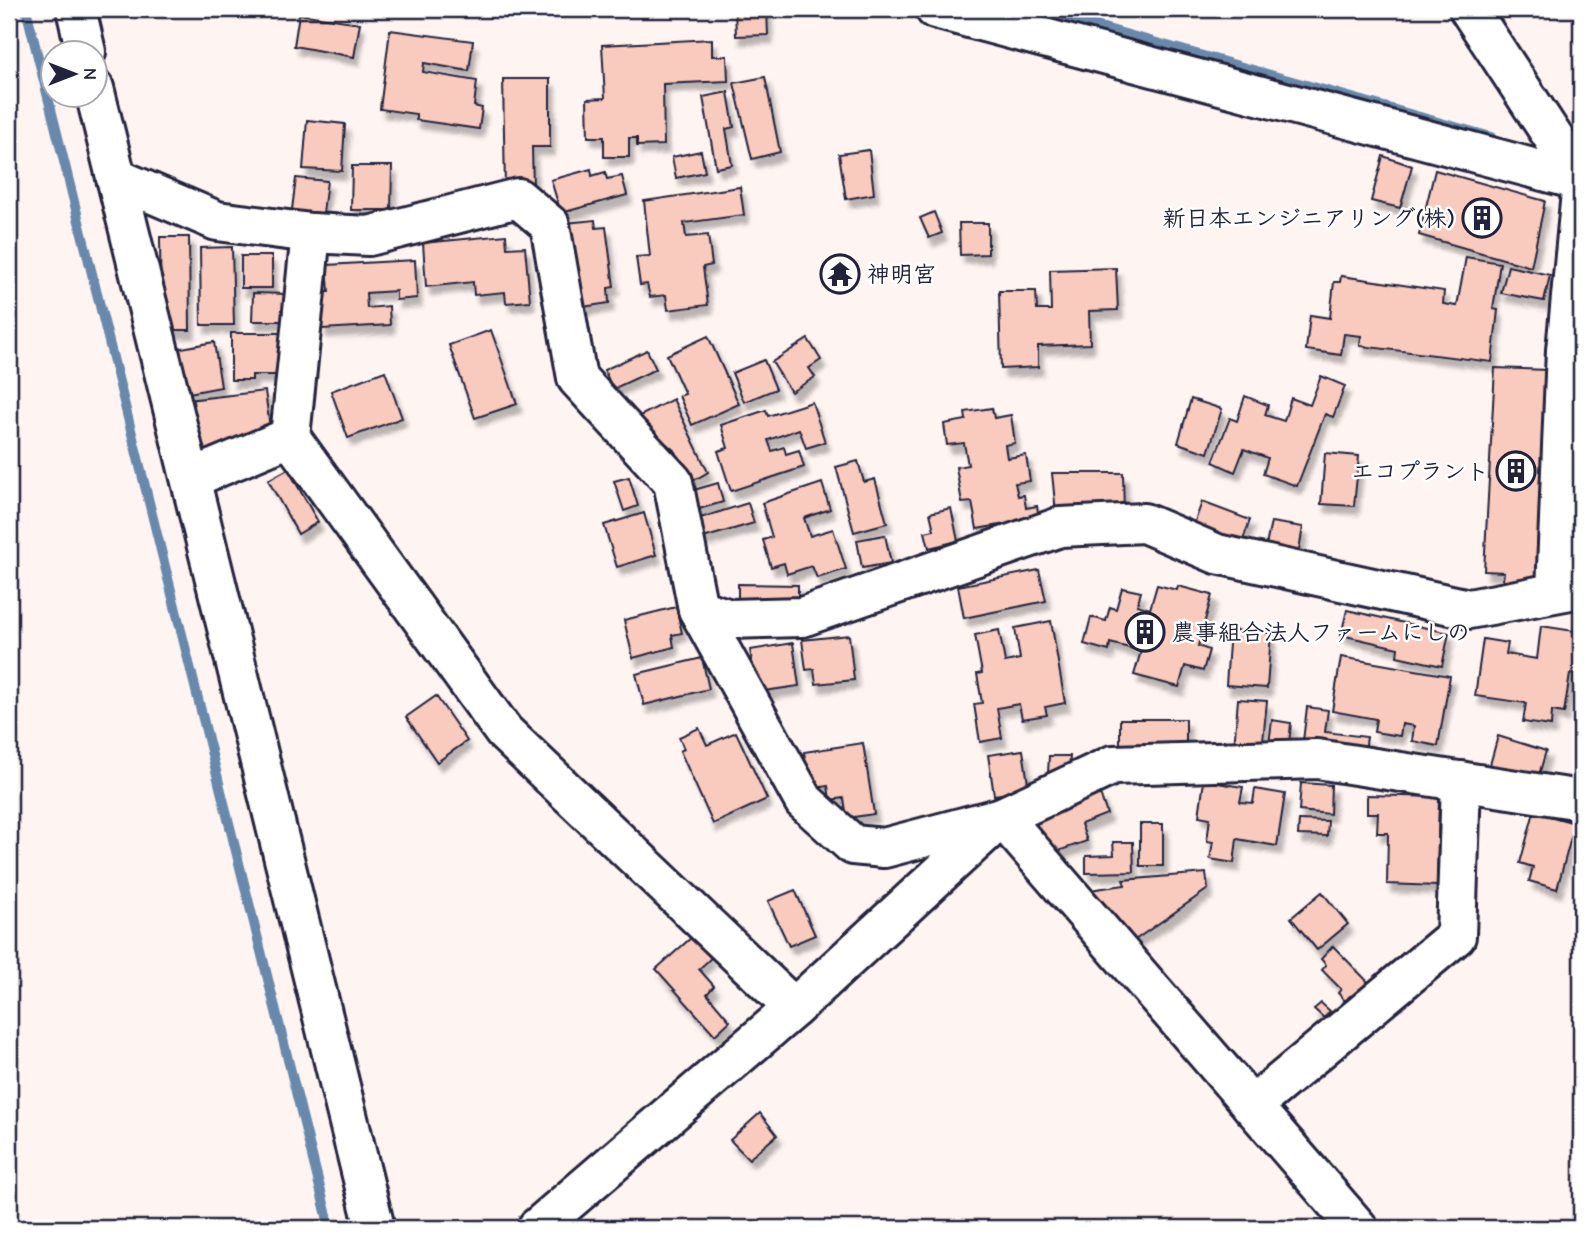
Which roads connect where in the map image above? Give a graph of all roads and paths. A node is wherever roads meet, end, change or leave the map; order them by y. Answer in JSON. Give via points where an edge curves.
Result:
{"nodes":[{"id":1,"x":76,"y":9,"type":"edge"},
{"id":2,"x":935,"y":9,"type":"edge"},
{"id":3,"x":1469,"y":9,"type":"edge"},
{"id":4,"x":83,"y":38,"type":"edge"},
{"id":5,"x":99,"y":108,"type":"edge"},
{"id":6,"x":116,"y":178,"type":"junction"},
{"id":7,"x":1581,"y":181,"type":"edge"},
{"id":8,"x":1581,"y":192,"type":"edge"},
{"id":9,"x":311,"y":233,"type":"junction"},
{"id":10,"x":290,"y":437,"type":"junction"},
{"id":11,"x":192,"y":478,"type":"junction"},
{"id":12,"x":1569,"y":590,"type":"edge"},
{"id":13,"x":698,"y":609,"type":"junction"},
{"id":14,"x":1461,"y":781,"type":"junction"},
{"id":15,"x":1581,"y":800,"type":"edge"},
{"id":16,"x":1002,"y":817,"type":"junction"},
{"id":17,"x":794,"y":1008,"type":"junction"},
{"id":18,"x":1252,"y":1106,"type":"junction"},
{"id":19,"x":375,"y":1228,"type":"edge"},
{"id":20,"x":537,"y":1228,"type":"edge"},
{"id":21,"x":1358,"y":1228,"type":"edge"}],
"edges":[{"from":1,"to":4,"type":"street"},
{"from":2,"to":7,"type":"street"},
{"from":3,"to":7,"type":"street"},
{"from":5,"to":6,"type":"street"},
{"from":6,"to":9,"type":"street","via":[[217,221]]},
{"from":6,"to":11,"type":"street"},
{"from":8,"to":12,"type":"street","via":[[1566,350]]},
{"from":9,"to":10,"type":"street"},
{"from":9,"to":13,"type":"street","via":[[369,236],[517,198],[550,225],[577,378],[673,482]]},
{"from":10,"to":11,"type":"street"},
{"from":10,"to":17,"type":"street","via":[[504,732]]},
{"from":11,"to":19,"type":"street"},
{"from":12,"to":13,"type":"street","via":[[1469,608],[1217,554],[1144,523],[1060,527],[802,617],[730,619]]},
{"from":13,"to":16,"type":"street","via":[[804,801],[853,845],[884,848]]},
{"from":14,"to":15,"type":"street"},
{"from":14,"to":16,"type":"street","via":[[1317,759],[1113,765]]},
{"from":14,"to":18,"type":"street","via":[[1456,936]]},
{"from":16,"to":17,"type":"street"},
{"from":16,"to":18,"type":"street"},
{"from":17,"to":20,"type":"street"},
{"from":18,"to":21,"type":"street"}]}
